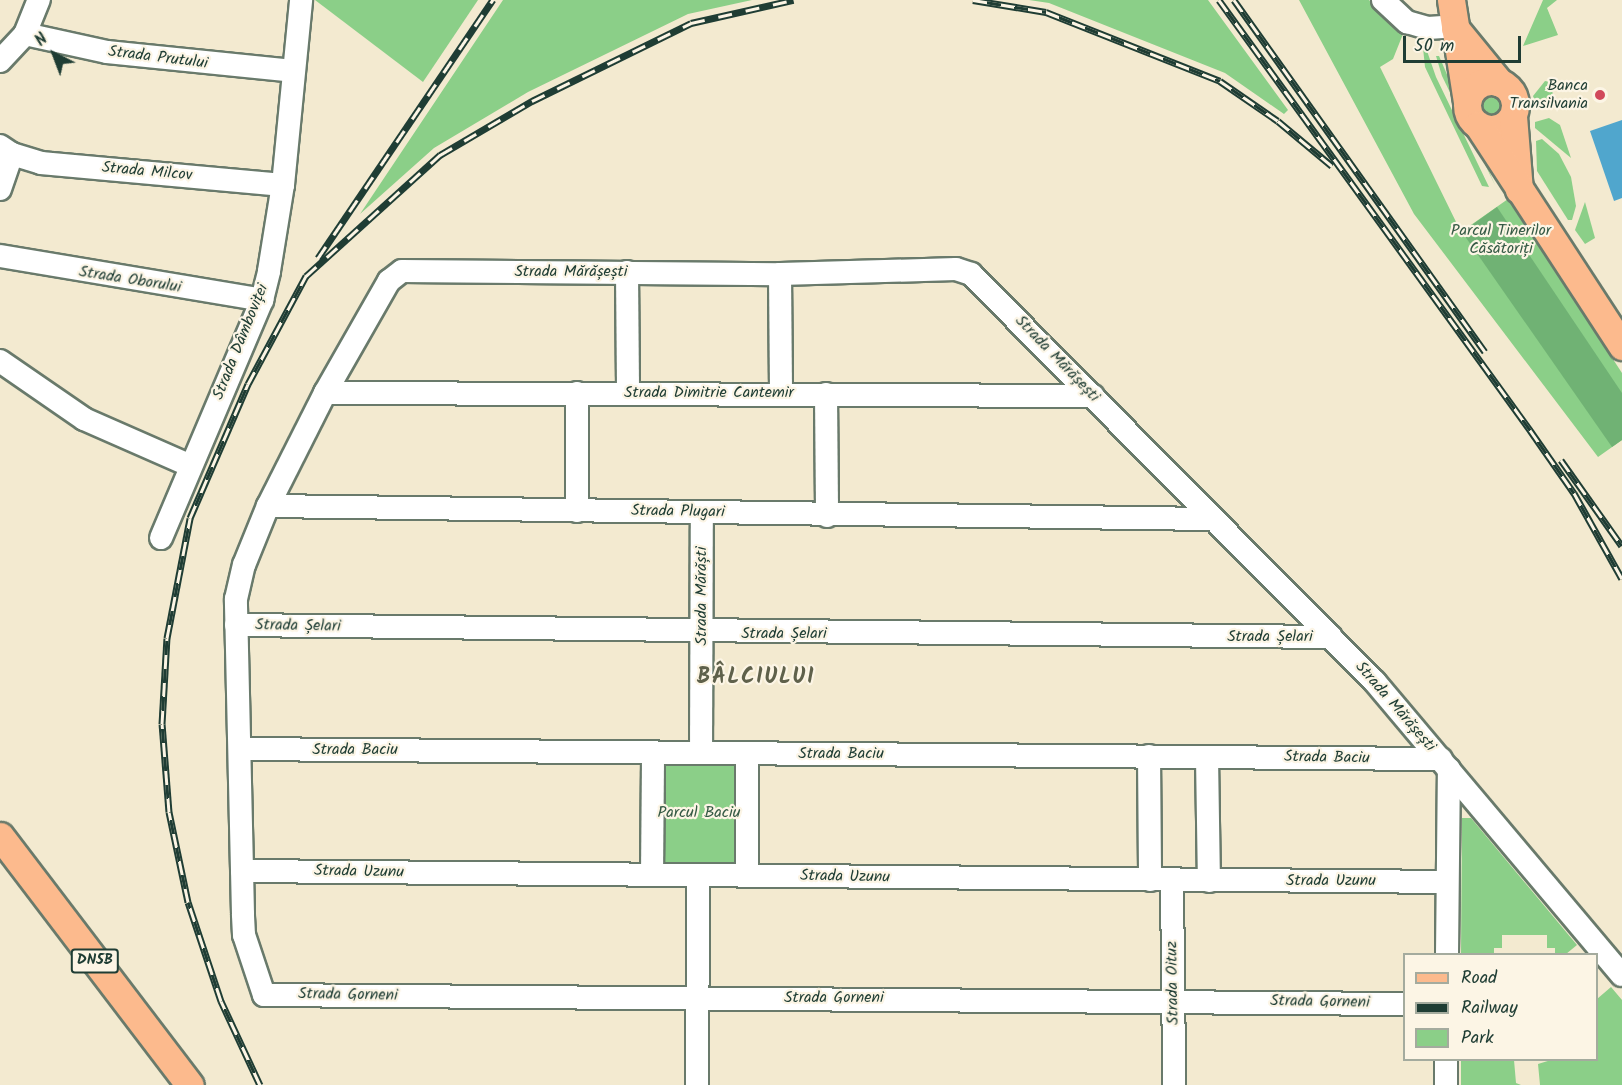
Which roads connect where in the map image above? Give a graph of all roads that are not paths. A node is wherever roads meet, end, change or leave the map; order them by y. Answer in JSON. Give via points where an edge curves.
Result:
{"nodes":[{"id":1,"x":39,"y":0,"type":"edge"},
{"id":2,"x":301,"y":0,"type":"edge"},
{"id":3,"x":1383,"y":0,"type":"edge"},
{"id":4,"x":1450,"y":0,"type":"edge"},
{"id":5,"x":1454,"y":26,"type":"junction"},
{"id":6,"x":25,"y":34,"type":"junction"},
{"id":7,"x":0,"y":61,"type":"edge"},
{"id":8,"x":293,"y":71,"type":"junction"},
{"id":9,"x":1500,"y":83,"type":"junction"},
{"id":10,"x":1472,"y":113,"type":"junction"},
{"id":11,"x":1513,"y":116,"type":"junction"},
{"id":12,"x":6,"y":150,"type":"edge"},
{"id":13,"x":283,"y":185,"type":"junction"},
{"id":14,"x":0,"y":189,"type":"edge"},
{"id":15,"x":1519,"y":194,"type":"junction"},
{"id":16,"x":0,"y":256,"type":"edge"},
{"id":17,"x":627,"y":272,"type":"junction"},
{"id":18,"x":780,"y":274,"type":"junction"},
{"id":19,"x":262,"y":300,"type":"junction"},
{"id":20,"x":1622,"y":346,"type":"edge"},
{"id":21,"x":0,"y":361,"type":"edge"},
{"id":22,"x":628,"y":392,"type":"junction"},
{"id":23,"x":324,"y":393,"type":"junction"},
{"id":24,"x":577,"y":393,"type":"junction"},
{"id":25,"x":781,"y":393,"type":"junction"},
{"id":26,"x":825,"y":394,"type":"junction"},
{"id":27,"x":1093,"y":396,"type":"junction"},
{"id":28,"x":189,"y":465,"type":"junction"},
{"id":29,"x":268,"y":506,"type":"junction"},
{"id":30,"x":577,"y":511,"type":"junction"},
{"id":31,"x":702,"y":512,"type":"junction"},
{"id":32,"x":827,"y":516,"type":"junction"},
{"id":33,"x":1213,"y":519,"type":"junction"},
{"id":34,"x":161,"y":538,"type":"dead end"},
{"id":35,"x":236,"y":625,"type":"junction"},
{"id":36,"x":702,"y":633,"type":"junction"},
{"id":37,"x":1331,"y":637,"type":"junction"},
{"id":38,"x":240,"y":749,"type":"junction"},
{"id":39,"x":653,"y":753,"type":"junction"},
{"id":40,"x":701,"y":753,"type":"junction"},
{"id":41,"x":747,"y":753,"type":"junction"},
{"id":42,"x":1149,"y":756,"type":"junction"},
{"id":43,"x":1207,"y":757,"type":"junction"},
{"id":44,"x":1445,"y":764,"type":"junction"},
{"id":45,"x":0,"y":836,"type":"edge"},
{"id":46,"x":242,"y":871,"type":"junction"},
{"id":47,"x":652,"y":875,"type":"junction"},
{"id":48,"x":698,"y":875,"type":"junction"},
{"id":49,"x":747,"y":876,"type":"junction"},
{"id":50,"x":1161,"y":880,"type":"junction"},
{"id":51,"x":1209,"y":881,"type":"junction"},
{"id":52,"x":1447,"y":882,"type":"junction"},
{"id":53,"x":1447,"y":953,"type":"edge"},
{"id":54,"x":1622,"y":975,"type":"edge"},
{"id":55,"x":697,"y":998,"type":"junction"},
{"id":56,"x":1174,"y":999,"type":"junction"},
{"id":57,"x":1403,"y":1004,"type":"edge"},
{"id":58,"x":1446,"y":1061,"type":"edge"},
{"id":59,"x":190,"y":1085,"type":"edge"},
{"id":60,"x":697,"y":1085,"type":"edge"},
{"id":61,"x":1174,"y":1085,"type":"edge"},
{"id":62,"x":1446,"y":1085,"type":"edge"}],
"edges":[{"from":1,"to":6,"type":"street"},
{"from":2,"to":8,"type":"street","name":"Strada Dâmboviței"},
{"from":3,"to":5,"type":"street","via":[[1407,22],[1428,28]]},
{"from":4,"to":5,"type":"main road"},
{"from":5,"to":9,"type":"main road"},
{"from":5,"to":10,"type":"main road"},
{"from":6,"to":7,"type":"street"},
{"from":6,"to":8,"type":"street","name":"Strada Prutului","via":[[107,52]]},
{"from":8,"to":13,"type":"street","name":"Strada Dâmboviței"},
{"from":9,"to":10,"type":"main road","via":[[1479,85]]},
{"from":9,"to":11,"type":"main road","via":[[1512,93]]},
{"from":10,"to":11,"type":"main road","via":[[1496,129]]},
{"from":10,"to":15,"type":"main road"},
{"from":11,"to":15,"type":"main road"},
{"from":12,"to":13,"type":"street","name":"Strada Milcov","via":[[41,163]]},
{"from":12,"to":14,"type":"street"},
{"from":13,"to":19,"type":"street","name":"Strada Dâmboviței"},
{"from":15,"to":20,"type":"main road"},
{"from":16,"to":19,"type":"street","name":"Strada Oborului"},
{"from":17,"to":18,"type":"street","name":"Strada Mărășești"},
{"from":17,"to":22,"type":"street"},
{"from":17,"to":23,"type":"street","name":"Strada Mărășești","via":[[402,271],[383,290]]},
{"from":18,"to":25,"type":"street"},
{"from":18,"to":27,"type":"street","name":"Strada Mărășești","via":[[964,271],[979,279]]},
{"from":19,"to":28,"type":"street","name":"Strada Dâmboviței"},
{"from":21,"to":28,"type":"street","via":[[84,419]]},
{"from":22,"to":24,"type":"street","name":"Strada Dimitrie Cantemir"},
{"from":22,"to":25,"type":"street","name":"Strada Dimitrie Cantemir"},
{"from":23,"to":24,"type":"street","name":"Strada Dimitrie Cantemir"},
{"from":23,"to":29,"type":"street","name":"Strada Mărășești"},
{"from":24,"to":30,"type":"street"},
{"from":25,"to":26,"type":"street","name":"Strada Dimitrie Cantemir"},
{"from":26,"to":27,"type":"street","name":"Strada Dimitrie Cantemir"},
{"from":26,"to":32,"type":"street"},
{"from":27,"to":33,"type":"street","name":"Strada Mărășești"},
{"from":28,"to":34,"type":"street","name":"Strada Dâmboviței"},
{"from":29,"to":30,"type":"street","name":"Strada Plugari"},
{"from":29,"to":35,"type":"street","via":[[241,575]]},
{"from":30,"to":31,"type":"street","name":"Strada Plugari"},
{"from":31,"to":32,"type":"street","name":"Strada Plugari"},
{"from":31,"to":36,"type":"street","name":"Strada Mărăști"},
{"from":32,"to":33,"type":"street","name":"Strada Plugari"},
{"from":33,"to":37,"type":"street","name":"Strada Mărășești"},
{"from":35,"to":36,"type":"street","name":"Strada Șelari"},
{"from":35,"to":38,"type":"street"},
{"from":36,"to":37,"type":"street","name":"Strada Șelari"},
{"from":36,"to":40,"type":"street","name":"Strada Mărăști"},
{"from":37,"to":44,"type":"street","name":"Strada Mărășești"},
{"from":38,"to":39,"type":"street","name":"Strada Baciu"},
{"from":38,"to":46,"type":"street"},
{"from":39,"to":40,"type":"street","name":"Strada Baciu"},
{"from":39,"to":47,"type":"street"},
{"from":40,"to":41,"type":"street","name":"Strada Baciu"},
{"from":41,"to":42,"type":"street","name":"Strada Baciu"},
{"from":41,"to":49,"type":"street"},
{"from":42,"to":43,"type":"street","name":"Strada Baciu"},
{"from":42,"to":50,"type":"street","name":"Strada Oituz"},
{"from":43,"to":44,"type":"street","name":"Strada Baciu"},
{"from":43,"to":51,"type":"street"},
{"from":44,"to":52,"type":"street"},
{"from":44,"to":54,"type":"street","name":"Strada Mărășești"},
{"from":45,"to":59,"type":"main road","number":"DN5B"},
{"from":46,"to":47,"type":"street","name":"Strada Uzunu"},
{"from":46,"to":55,"type":"street","name":"Strada Gorneni","via":[[244,935],[264,995]]},
{"from":47,"to":48,"type":"street","name":"Strada Uzunu"},
{"from":48,"to":49,"type":"street","name":"Strada Uzunu"},
{"from":48,"to":55,"type":"street"},
{"from":49,"to":50,"type":"street","name":"Strada Uzunu"},
{"from":50,"to":51,"type":"street","name":"Strada Uzunu"},
{"from":50,"to":56,"type":"street","name":"Strada Oituz"},
{"from":51,"to":52,"type":"street","name":"Strada Uzunu"},
{"from":52,"to":53,"type":"street"},
{"from":55,"to":56,"type":"street","name":"Strada Gorneni"},
{"from":55,"to":60,"type":"street"},
{"from":56,"to":57,"type":"street","name":"Strada Gorneni"},
{"from":56,"to":61,"type":"street","name":"Strada Oituz"},
{"from":58,"to":62,"type":"street"}]}
